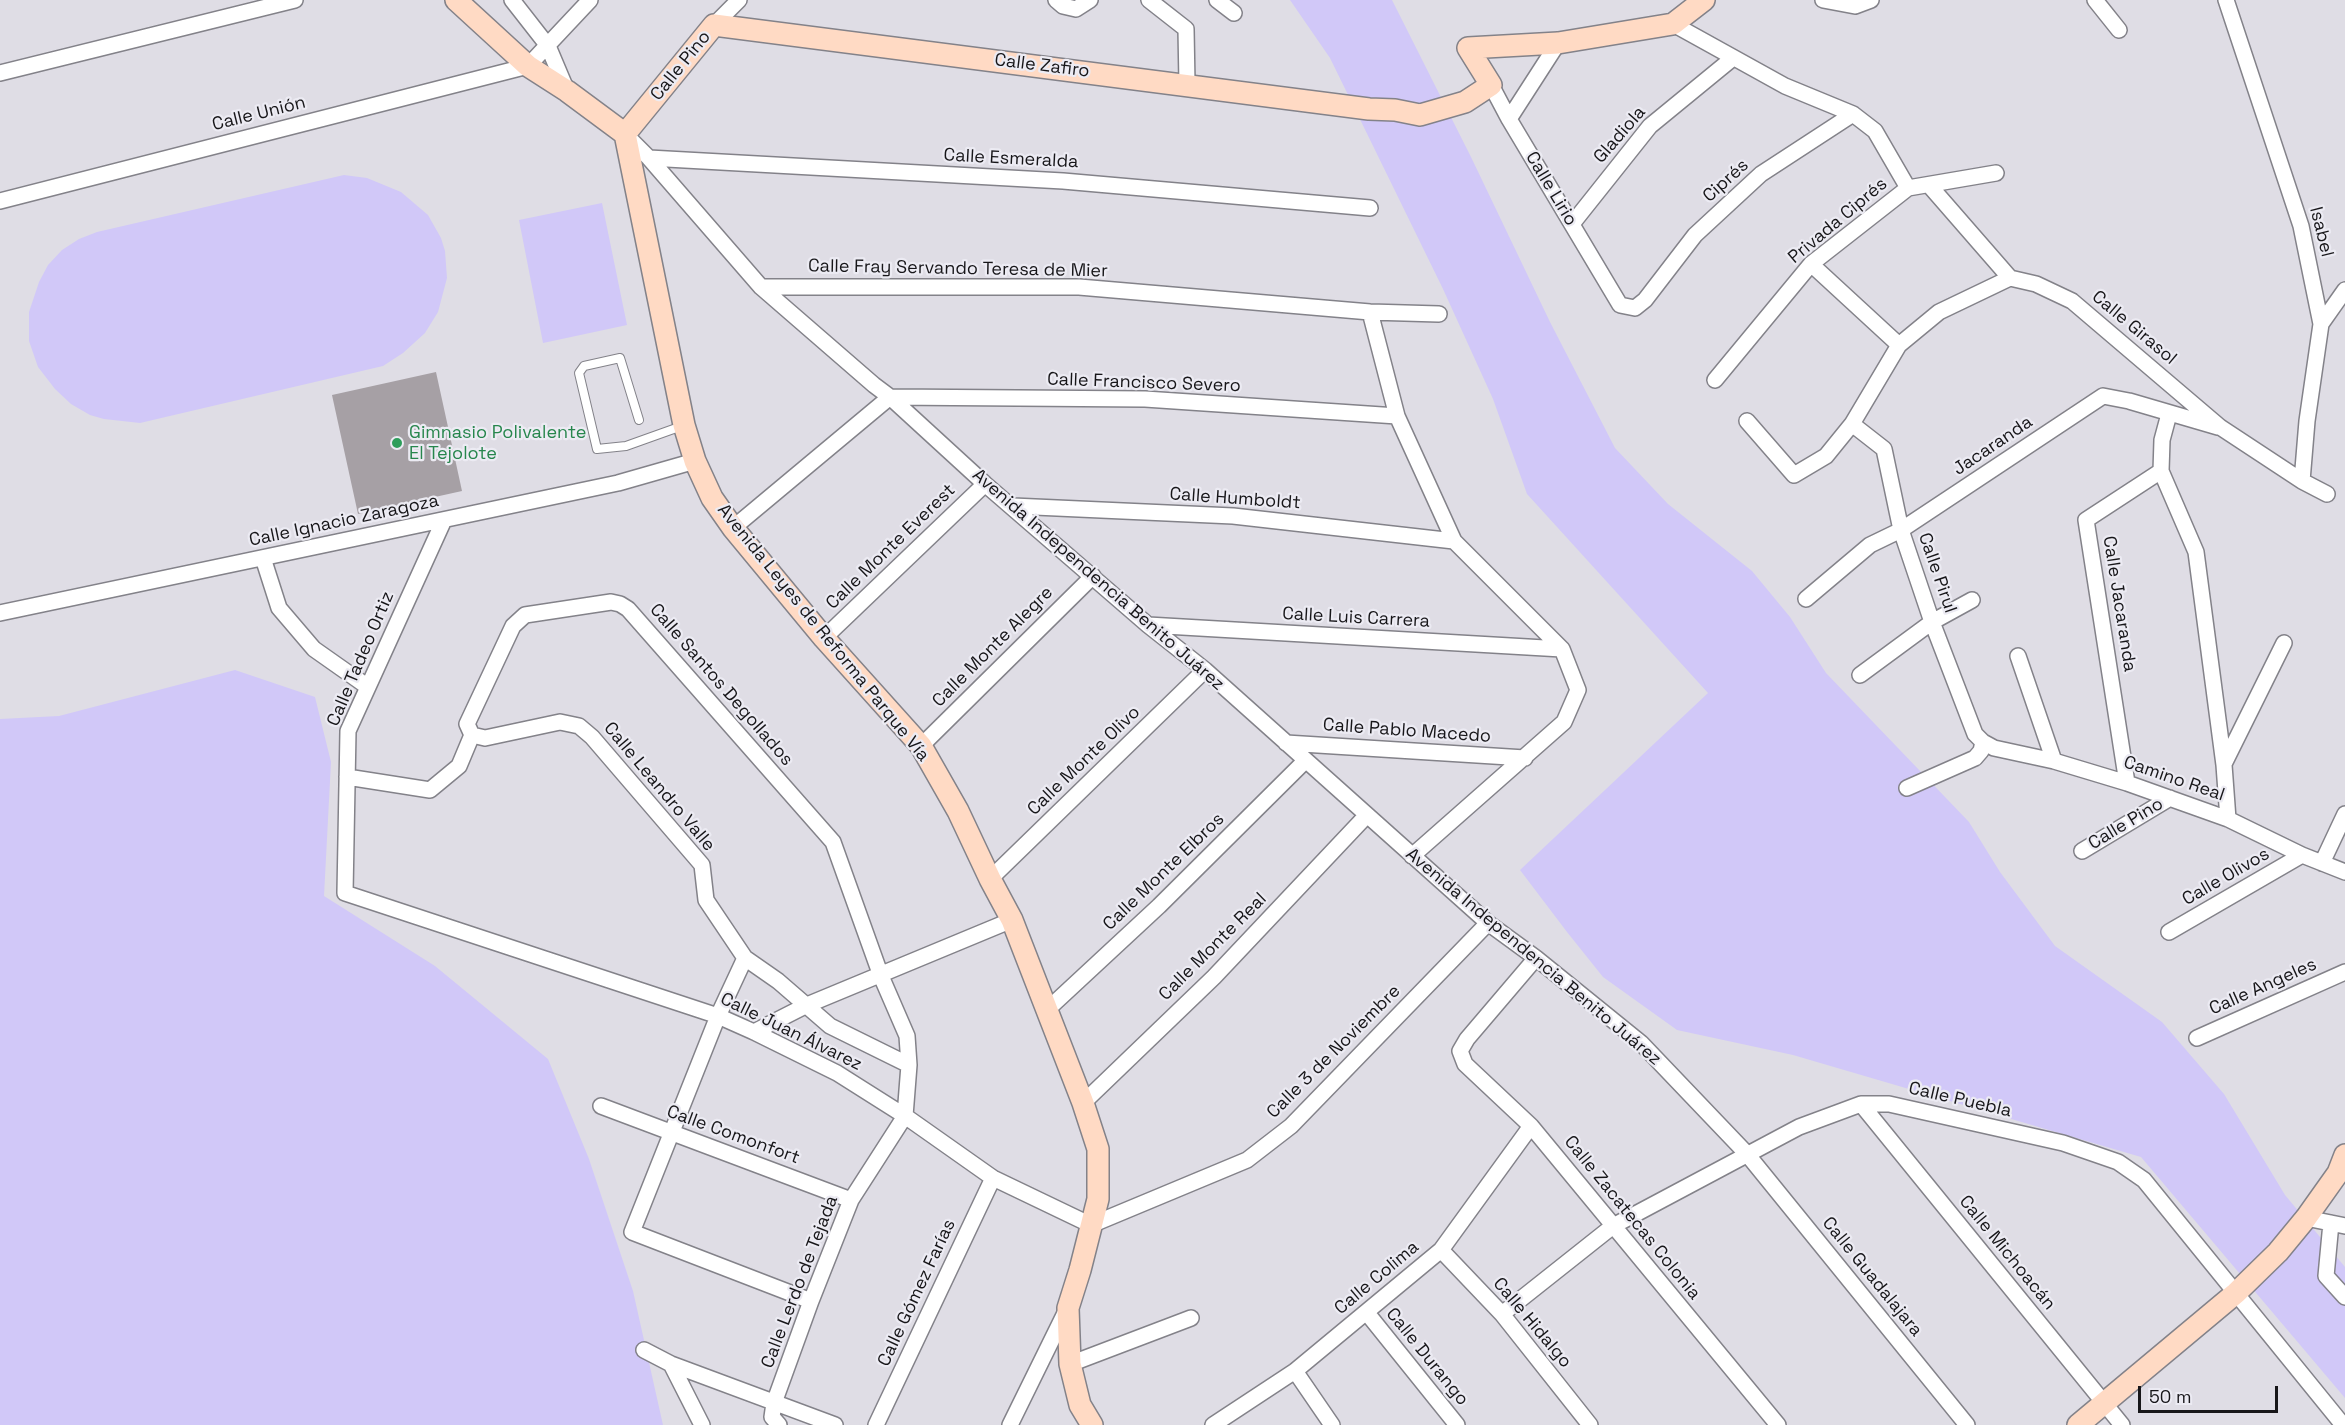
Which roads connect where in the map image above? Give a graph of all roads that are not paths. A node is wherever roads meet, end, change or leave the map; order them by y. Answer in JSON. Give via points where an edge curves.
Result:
{"nodes":[{"id":1,"x":296,"y":0,"type":"edge"},
{"id":2,"x":456,"y":0,"type":"edge"},
{"id":3,"x":512,"y":0,"type":"edge"},
{"id":4,"x":590,"y":0,"type":"edge"},
{"id":5,"x":740,"y":0,"type":"edge"},
{"id":6,"x":1056,"y":0,"type":"edge"},
{"id":7,"x":1090,"y":0,"type":"edge"},
{"id":8,"x":1149,"y":0,"type":"edge"},
{"id":9,"x":1217,"y":0,"type":"edge"},
{"id":10,"x":1704,"y":0,"type":"edge"},
{"id":11,"x":1823,"y":0,"type":"edge"},
{"id":12,"x":1871,"y":0,"type":"edge"},
{"id":13,"x":2096,"y":0,"type":"edge"},
{"id":14,"x":2226,"y":0,"type":"edge"},
{"id":15,"x":1234,"y":13,"type":"dead end"},
{"id":16,"x":1673,"y":24,"type":"junction"},
{"id":17,"x":714,"y":25,"type":"junction"},
{"id":18,"x":2119,"y":30,"type":"dead end"},
{"id":19,"x":1558,"y":44,"type":"junction"},
{"id":20,"x":548,"y":46,"type":"junction"},
{"id":21,"x":1733,"y":58,"type":"junction"},
{"id":22,"x":528,"y":66,"type":"junction"},
{"id":23,"x":0,"y":73,"type":"edge"},
{"id":24,"x":1187,"y":84,"type":"junction"},
{"id":25,"x":1491,"y":85,"type":"junction"},
{"id":26,"x":567,"y":91,"type":"junction"},
{"id":27,"x":1853,"y":114,"type":"junction"},
{"id":28,"x":1509,"y":119,"type":"junction"},
{"id":29,"x":625,"y":134,"type":"junction"},
{"id":30,"x":649,"y":159,"type":"junction"},
{"id":31,"x":1996,"y":173,"type":"dead end"},
{"id":32,"x":1929,"y":185,"type":"junction"},
{"id":33,"x":1908,"y":188,"type":"junction"},
{"id":34,"x":0,"y":201,"type":"edge"},
{"id":35,"x":1370,"y":208,"type":"dead end"},
{"id":36,"x":1572,"y":224,"type":"junction"},
{"id":37,"x":1811,"y":264,"type":"junction"},
{"id":38,"x":2010,"y":278,"type":"junction"},
{"id":39,"x":761,"y":286,"type":"junction"},
{"id":40,"x":2345,"y":290,"type":"edge"},
{"id":41,"x":1646,"y":300,"type":"joint"},
{"id":42,"x":1370,"y":312,"type":"junction"},
{"id":43,"x":1439,"y":314,"type":"dead end"},
{"id":44,"x":2321,"y":324,"type":"junction"},
{"id":45,"x":1899,"y":345,"type":"junction"},
{"id":46,"x":1715,"y":381,"type":"dead end"},
{"id":47,"x":890,"y":396,"type":"junction"},
{"id":48,"x":2169,"y":414,"type":"junction"},
{"id":49,"x":1397,"y":416,"type":"junction"},
{"id":50,"x":639,"y":420,"type":"dead end"},
{"id":51,"x":1747,"y":421,"type":"dead end"},
{"id":52,"x":1852,"y":424,"type":"junction"},
{"id":53,"x":684,"y":425,"type":"junction"},
{"id":54,"x":2220,"y":427,"type":"junction"},
{"id":55,"x":695,"y":461,"type":"junction"},
{"id":56,"x":2161,"y":471,"type":"junction"},
{"id":57,"x":2302,"y":482,"type":"junction"},
{"id":58,"x":985,"y":484,"type":"junction"},
{"id":59,"x":2327,"y":494,"type":"dead end"},
{"id":60,"x":1013,"y":506,"type":"junction"},
{"id":61,"x":444,"y":520,"type":"junction"},
{"id":62,"x":733,"y":528,"type":"junction"},
{"id":63,"x":1901,"y":530,"type":"junction"},
{"id":64,"x":1454,"y":541,"type":"junction"},
{"id":65,"x":263,"y":558,"type":"junction"},
{"id":66,"x":1093,"y":576,"type":"junction"},
{"id":67,"x":1806,"y":599,"type":"dead end"},
{"id":68,"x":1972,"y":600,"type":"dead end"},
{"id":69,"x":0,"y":613,"type":"edge"},
{"id":70,"x":1932,"y":622,"type":"junction"},
{"id":71,"x":1148,"y":625,"type":"junction"},
{"id":72,"x":824,"y":638,"type":"junction"},
{"id":73,"x":2284,"y":643,"type":"dead end"},
{"id":74,"x":1562,"y":649,"type":"junction"},
{"id":75,"x":2018,"y":656,"type":"dead end"},
{"id":76,"x":1205,"y":670,"type":"junction"},
{"id":77,"x":1860,"y":675,"type":"dead end"},
{"id":78,"x":368,"y":687,"type":"junction"},
{"id":79,"x":472,"y":735,"type":"junction"},
{"id":80,"x":1286,"y":742,"type":"junction"},
{"id":81,"x":1983,"y":742,"type":"junction"},
{"id":82,"x":921,"y":746,"type":"junction"},
{"id":83,"x":1525,"y":758,"type":"junction"},
{"id":84,"x":1305,"y":761,"type":"junction"},
{"id":85,"x":2054,"y":761,"type":"junction"},
{"id":86,"x":2224,"y":765,"type":"junction"},
{"id":87,"x":347,"y":777,"type":"junction"},
{"id":88,"x":2127,"y":783,"type":"junction"},
{"id":89,"x":1906,"y":788,"type":"dead end"},
{"id":90,"x":2170,"y":798,"type":"junction"},
{"id":91,"x":2345,"y":814,"type":"edge"},
{"id":92,"x":1367,"y":815,"type":"junction"},
{"id":93,"x":2228,"y":819,"type":"junction"},
{"id":94,"x":2082,"y":851,"type":"dead end"},
{"id":95,"x":2302,"y":855,"type":"junction"},
{"id":96,"x":1412,"y":856,"type":"junction"},
{"id":97,"x":2322,"y":863,"type":"junction"},
{"id":98,"x":2345,"y":872,"type":"edge"},
{"id":99,"x":990,"y":879,"type":"junction"},
{"id":100,"x":345,"y":893,"type":"joint"},
{"id":101,"x":1012,"y":920,"type":"junction"},
{"id":102,"x":1488,"y":923,"type":"junction"},
{"id":103,"x":2169,"y":932,"type":"dead end"},
{"id":104,"x":745,"y":958,"type":"junction"},
{"id":105,"x":1536,"y":958,"type":"junction"},
{"id":106,"x":2345,"y":972,"type":"edge"},
{"id":107,"x":881,"y":975,"type":"junction"},
{"id":108,"x":807,"y":1005,"type":"junction"},
{"id":109,"x":1048,"y":1010,"type":"junction"},
{"id":110,"x":718,"y":1016,"type":"junction"},
{"id":111,"x":754,"y":1032,"type":"junction"},
{"id":112,"x":2197,"y":1038,"type":"dead end"},
{"id":113,"x":909,"y":1065,"type":"junction"},
{"id":114,"x":1083,"y":1103,"type":"junction"},
{"id":115,"x":1861,"y":1104,"type":"junction"},
{"id":116,"x":601,"y":1106,"type":"dead end"},
{"id":117,"x":905,"y":1116,"type":"junction"},
{"id":118,"x":1531,"y":1126,"type":"junction"},
{"id":119,"x":672,"y":1133,"type":"junction"},
{"id":120,"x":1747,"y":1154,"type":"junction"},
{"id":121,"x":2345,"y":1155,"type":"edge"},
{"id":122,"x":993,"y":1178,"type":"junction"},
{"id":123,"x":851,"y":1200,"type":"junction"},
{"id":124,"x":2306,"y":1218,"type":"junction"},
{"id":125,"x":1091,"y":1225,"type":"junction"},
{"id":126,"x":2338,"y":1225,"type":"edge"},
{"id":127,"x":1613,"y":1226,"type":"junction"},
{"id":128,"x":1441,"y":1250,"type":"junction"},
{"id":129,"x":2236,"y":1293,"type":"junction"},
{"id":130,"x":2345,"y":1297,"type":"edge"},
{"id":131,"x":811,"y":1301,"type":"junction"},
{"id":132,"x":1068,"y":1308,"type":"junction"},
{"id":133,"x":1367,"y":1313,"type":"junction"},
{"id":134,"x":1502,"y":1314,"type":"junction"},
{"id":135,"x":1191,"y":1318,"type":"dead end"},
{"id":136,"x":644,"y":1350,"type":"dead end"},
{"id":137,"x":671,"y":1364,"type":"junction"},
{"id":138,"x":1070,"y":1364,"type":"junction"},
{"id":139,"x":1295,"y":1371,"type":"junction"},
{"id":140,"x":774,"y":1403,"type":"junction"},
{"id":141,"x":2103,"y":1403,"type":"junction"},
{"id":142,"x":702,"y":1425,"type":"edge"},
{"id":143,"x":779,"y":1425,"type":"edge"},
{"id":144,"x":835,"y":1425,"type":"edge"},
{"id":145,"x":876,"y":1425,"type":"edge"},
{"id":146,"x":1010,"y":1425,"type":"edge"},
{"id":147,"x":1092,"y":1425,"type":"edge"},
{"id":148,"x":1213,"y":1425,"type":"edge"},
{"id":149,"x":1332,"y":1425,"type":"edge"},
{"id":150,"x":1457,"y":1425,"type":"edge"},
{"id":151,"x":1590,"y":1425,"type":"edge"},
{"id":152,"x":1778,"y":1425,"type":"edge"},
{"id":153,"x":1967,"y":1425,"type":"edge"},
{"id":154,"x":2078,"y":1425,"type":"edge"},
{"id":155,"x":2122,"y":1425,"type":"edge"},
{"id":156,"x":2343,"y":1425,"type":"edge"}],
"edges":[{"from":1,"to":23,"type":"street"},
{"from":2,"to":22,"type":"street","name":"Avenida Independencia Benito Juárez"},
{"from":3,"to":20,"type":"street"},
{"from":4,"to":20,"type":"street"},
{"from":5,"to":17,"type":"street","name":"Calle Pino"},
{"from":6,"to":7,"type":"street","via":[[1076,9]]},
{"from":8,"to":24,"type":"street","via":[[1186,28]]},
{"from":9,"to":15,"type":"street"},
{"from":10,"to":16,"type":"street"},
{"from":11,"to":12,"type":"street","via":[[1855,6]]},
{"from":13,"to":18,"type":"street"},
{"from":14,"to":44,"type":"street","name":"Isabel","via":[[2301,226]]},
{"from":16,"to":19,"type":"street"},
{"from":16,"to":21,"type":"street"},
{"from":17,"to":24,"type":"street","name":"Calle Zafiro"},
{"from":17,"to":29,"type":"street","name":"Calle Pino"},
{"from":19,"to":25,"type":"street","name":"Calle Lirio","via":[[1468,48]]},
{"from":19,"to":28,"type":"street"},
{"from":20,"to":22,"type":"street"},
{"from":20,"to":26,"type":"street"},
{"from":21,"to":27,"type":"street","via":[[1785,86]]},
{"from":21,"to":36,"type":"street","name":"Gladiola","via":[[1650,126]]},
{"from":22,"to":26,"type":"street","name":"Avenida Independencia Benito Juárez"},
{"from":22,"to":34,"type":"street","name":"Calle Unión"},
{"from":24,"to":25,"type":"street","name":"Calle Zafiro","via":[[1420,115],[1465,102]]},
{"from":25,"to":28,"type":"street","name":"Calle Lirio"},
{"from":26,"to":29,"type":"street","name":"Avenida Independencia Benito Juárez"},
{"from":27,"to":33,"type":"street","via":[[1875,131]]},
{"from":27,"to":41,"type":"street","name":"Ciprés","via":[[1761,174],[1695,235]]},
{"from":28,"to":36,"type":"street","name":"Calle Lirio"},
{"from":29,"to":30,"type":"street","name":"Avenida Independencia Benito Juárez"},
{"from":29,"to":53,"type":"street","name":"Avenida Leyes de Reforma Parque Vía"},
{"from":30,"to":35,"type":"street","name":"Calle Esmeralda","via":[[1063,181]]},
{"from":30,"to":39,"type":"street","name":"Avenida Independencia Benito Juárez"},
{"from":31,"to":32,"type":"street","name":"Privada Ciprés"},
{"from":32,"to":33,"type":"street","name":"Privada Ciprés"},
{"from":32,"to":38,"type":"street"},
{"from":33,"to":37,"type":"street","name":"Privada Ciprés"},
{"from":36,"to":41,"type":"street","name":"Calle Lirio","via":[[1620,305],[1635,308]]},
{"from":37,"to":45,"type":"street"},
{"from":37,"to":46,"type":"street","name":"Privada Ciprés"},
{"from":38,"to":45,"type":"street","via":[[1939,312]]},
{"from":38,"to":54,"type":"street","name":"Calle Girasol","via":[[2036,284],[2072,301]]},
{"from":39,"to":42,"type":"street","name":"Calle Fray Servando Teresa de Mier","via":[[1079,287]]},
{"from":39,"to":47,"type":"street","name":"Avenida Independencia Benito Juárez"},
{"from":40,"to":44,"type":"street"},
{"from":42,"to":43,"type":"street","name":"Calle Fray Servando Teresa de Mier"},
{"from":42,"to":49,"type":"street"},
{"from":44,"to":57,"type":"street","name":"Isabel"},
{"from":45,"to":52,"type":"street"},
{"from":47,"to":49,"type":"street","name":"Calle Francisco Severo","via":[[1145,399]]},
{"from":47,"to":58,"type":"street","name":"Avenida Independencia Benito Juárez"},
{"from":47,"to":62,"type":"street"},
{"from":48,"to":54,"type":"street","name":"Jacaranda"},
{"from":48,"to":56,"type":"street","via":[[2162,440]]},
{"from":48,"to":63,"type":"street","name":"Jacaranda","via":[[2103,396]]},
{"from":49,"to":64,"type":"street"},
{"from":50,"to":53,"type":"lane","via":[[620,358],[584,366],[579,373],[597,449],[627,446]]},
{"from":51,"to":52,"type":"street","via":[[1794,475],[1826,456]]},
{"from":52,"to":63,"type":"street","name":"Calle Pirul","via":[[1884,449]]},
{"from":53,"to":55,"type":"street","name":"Avenida Leyes de Reforma Parque Vía"},
{"from":54,"to":57,"type":"street","name":"Calle Girasol"},
{"from":55,"to":61,"type":"street","name":"Calle Ignacio Zaragoza","via":[[618,483]]},
{"from":55,"to":62,"type":"street","name":"Avenida Leyes de Reforma Parque Vía","via":[[712,498]]},
{"from":56,"to":86,"type":"street","via":[[2196,552]]},
{"from":56,"to":88,"type":"street","name":"Calle Jacaranda","via":[[2086,520]]},
{"from":57,"to":59,"type":"street","name":"Calle Girasol"},
{"from":58,"to":60,"type":"street","name":"Avenida Independencia Benito Juárez"},
{"from":58,"to":72,"type":"street","name":"Calle Monte Everest"},
{"from":60,"to":64,"type":"street","name":"Calle Humboldt","via":[[1233,516]]},
{"from":60,"to":66,"type":"street","name":"Avenida Independencia Benito Juárez"},
{"from":61,"to":65,"type":"street","name":"Calle Ignacio Zaragoza"},
{"from":61,"to":78,"type":"street","name":"Calle Tadeo Ortiz"},
{"from":62,"to":72,"type":"street","name":"Avenida Leyes de Reforma Parque Vía"},
{"from":63,"to":67,"type":"street","name":"Jacaranda","via":[[1870,545]]},
{"from":63,"to":70,"type":"street","name":"Calle Pirul"},
{"from":64,"to":74,"type":"street"},
{"from":65,"to":69,"type":"street","name":"Calle Ignacio Zaragoza"},
{"from":65,"to":78,"type":"street","via":[[279,608],[314,650]]},
{"from":66,"to":71,"type":"street","name":"Avenida Independencia Benito Juárez"},
{"from":66,"to":82,"type":"street","name":"Calle Monte Alegre"},
{"from":68,"to":70,"type":"street"},
{"from":70,"to":77,"type":"street"},
{"from":70,"to":81,"type":"street","name":"Calle Pirul","via":[[1975,734]]},
{"from":71,"to":74,"type":"street","name":"Calle Luis Carrera"},
{"from":71,"to":76,"type":"street","name":"Avenida Independencia Benito Juárez"},
{"from":72,"to":82,"type":"street","name":"Avenida Leyes de Reforma Parque Vía"},
{"from":73,"to":86,"type":"street"},
{"from":74,"to":83,"type":"street","via":[[1578,690],[1564,722]]},
{"from":75,"to":85,"type":"street"},
{"from":76,"to":80,"type":"street","name":"Avenida Independencia Benito Juárez"},
{"from":76,"to":99,"type":"street","name":"Calle Monte Olivo"},
{"from":78,"to":87,"type":"street","name":"Calle Tadeo Ortiz","via":[[348,731]]},
{"from":79,"to":87,"type":"street","name":"Calle Santos Degollados","via":[[459,766],[430,790]]},
{"from":79,"to":104,"type":"street","name":"Calle Leandro Valle","via":[[485,738],[560,722],[579,726],[702,865],[706,900]]},
{"from":79,"to":107,"type":"street","name":"Calle Santos Degollados","via":[[466,724],[513,626],[525,615],[611,602],[620,604],[833,842]]},
{"from":80,"to":83,"type":"street","name":"Calle Pablo Macedo"},
{"from":80,"to":84,"type":"street","name":"Avenida Independencia Benito Juárez"},
{"from":81,"to":85,"type":"street","name":"Camino Real"},
{"from":81,"to":89,"type":"street","via":[[1982,751],[1975,758]]},
{"from":82,"to":99,"type":"street","name":"Avenida Leyes de Reforma Parque Vía"},
{"from":83,"to":96,"type":"street"},
{"from":84,"to":92,"type":"street","name":"Avenida Independencia Benito Juárez"},
{"from":84,"to":109,"type":"street","name":"Calle Monte Elbros"},
{"from":85,"to":88,"type":"street","name":"Camino Real"},
{"from":86,"to":93,"type":"street"},
{"from":87,"to":100,"type":"street","name":"Calle Tadeo Ortiz"},
{"from":88,"to":90,"type":"street","name":"Camino Real"},
{"from":90,"to":93,"type":"street","name":"Camino Real"},
{"from":90,"to":94,"type":"street","name":"Calle Pino"},
{"from":91,"to":97,"type":"street"},
{"from":92,"to":96,"type":"street","name":"Avenida Independencia Benito Juárez"},
{"from":92,"to":114,"type":"street","name":"Calle Monte Real","via":[[1214,977]]},
{"from":93,"to":95,"type":"street","name":"Camino Real"},
{"from":95,"to":97,"type":"street","name":"Camino Real"},
{"from":95,"to":103,"type":"street","name":"Calle Olivos"},
{"from":96,"to":102,"type":"street","name":"Avenida Independencia Benito Juárez"},
{"from":97,"to":98,"type":"street","name":"Camino Real"},
{"from":99,"to":101,"type":"street","name":"Avenida Leyes de Reforma Parque Vía"},
{"from":100,"to":110,"type":"street","name":"Calle Juan Álvarez"},
{"from":101,"to":107,"type":"street"},
{"from":101,"to":109,"type":"street","name":"Avenida Leyes de Reforma Parque Vía"},
{"from":102,"to":105,"type":"street","name":"Avenida Independencia Benito Juárez"},
{"from":102,"to":125,"type":"street","name":"Calle 3 de Noviembre","via":[[1291,1126],[1247,1160]]},
{"from":104,"to":108,"type":"street","name":"Calle Leandro Valle"},
{"from":104,"to":110,"type":"street"},
{"from":105,"to":118,"type":"street","name":"Calle Zacatecas Colonia","via":[[1460,1051],[1465,1064]]},
{"from":105,"to":120,"type":"street","name":"Avenida Independencia Benito Juárez","via":[[1641,1043]]},
{"from":106,"to":112,"type":"street","name":"Calle Angeles"},
{"from":107,"to":108,"type":"street"},
{"from":107,"to":113,"type":"street","name":"Calle Santos Degollados","via":[[907,1036]]},
{"from":108,"to":111,"type":"street"},
{"from":108,"to":113,"type":"street","name":"Calle Leandro Valle","via":[[830,1026]]},
{"from":109,"to":114,"type":"street","name":"Avenida Leyes de Reforma Parque Vía"},
{"from":110,"to":111,"type":"street","name":"Calle Juan Álvarez"},
{"from":110,"to":119,"type":"street"},
{"from":111,"to":117,"type":"street","name":"Calle Juan Álvarez","via":[[837,1073]]},
{"from":113,"to":117,"type":"street","name":"Calle Santos Degollados"},
{"from":114,"to":125,"type":"street","name":"Avenida Leyes de Reforma Parque Vía","via":[[1098,1149],[1098,1199]]},
{"from":115,"to":120,"type":"street","name":"Calle Puebla","via":[[1799,1127]]},
{"from":115,"to":129,"type":"street","name":"Calle Puebla","via":[[1889,1104],[2063,1143],[2118,1162],[2144,1180]]},
{"from":115,"to":141,"type":"street","name":"Calle Michoacán"},
{"from":116,"to":119,"type":"street","name":"Calle Comonfort"},
{"from":117,"to":122,"type":"street","name":"Calle Juan Álvarez"},
{"from":117,"to":123,"type":"street","name":"Calle Lerdo de Tejada"},
{"from":118,"to":127,"type":"street","name":"Calle Zacatecas Colonia"},
{"from":118,"to":128,"type":"street","name":"Calle Colima"},
{"from":119,"to":123,"type":"street","name":"Calle Comonfort"},
{"from":119,"to":131,"type":"street","via":[[632,1232]]},
{"from":120,"to":127,"type":"street","name":"Calle Puebla"},
{"from":120,"to":153,"type":"street","name":"Calle Guadalajara"},
{"from":121,"to":124,"type":"street"},
{"from":122,"to":125,"type":"street","name":"Calle Juan Álvarez"},
{"from":122,"to":145,"type":"street","name":"Calle Gómez Farías"},
{"from":123,"to":131,"type":"street","name":"Calle Lerdo de Tejada"},
{"from":124,"to":126,"type":"street"},
{"from":124,"to":129,"type":"street"},
{"from":125,"to":132,"type":"street","name":"Avenida Leyes de Reforma Parque Vía"},
{"from":126,"to":130,"type":"street","via":[[2326,1276]]},
{"from":127,"to":134,"type":"street","name":"Calle Puebla"},
{"from":127,"to":152,"type":"street","name":"Calle Zacatecas Colonia"},
{"from":128,"to":133,"type":"street","name":"Calle Colima"},
{"from":128,"to":134,"type":"street","name":"Calle Hidalgo"},
{"from":129,"to":141,"type":"street"},
{"from":129,"to":156,"type":"street","name":"Calle Puebla"},
{"from":131,"to":140,"type":"street","name":"Calle Lerdo de Tejada"},
{"from":132,"to":138,"type":"street","name":"Avenida Leyes de Reforma Parque Vía"},
{"from":132,"to":146,"type":"street"},
{"from":133,"to":139,"type":"street","name":"Calle Colima"},
{"from":133,"to":150,"type":"street","name":"Calle Durango"},
{"from":134,"to":151,"type":"street","name":"Calle Hidalgo"},
{"from":135,"to":138,"type":"street"},
{"from":136,"to":137,"type":"street"},
{"from":137,"to":140,"type":"street"},
{"from":137,"to":142,"type":"street"},
{"from":138,"to":147,"type":"street","name":"Avenida Leyes de Reforma Parque Vía","via":[[1080,1405]]},
{"from":139,"to":148,"type":"street","name":"Calle Colima"},
{"from":139,"to":149,"type":"street"},
{"from":140,"to":143,"type":"street","via":[[772,1417]]},
{"from":140,"to":144,"type":"street"},
{"from":141,"to":154,"type":"street"},
{"from":141,"to":155,"type":"street","name":"Calle Michoacán"}]}
